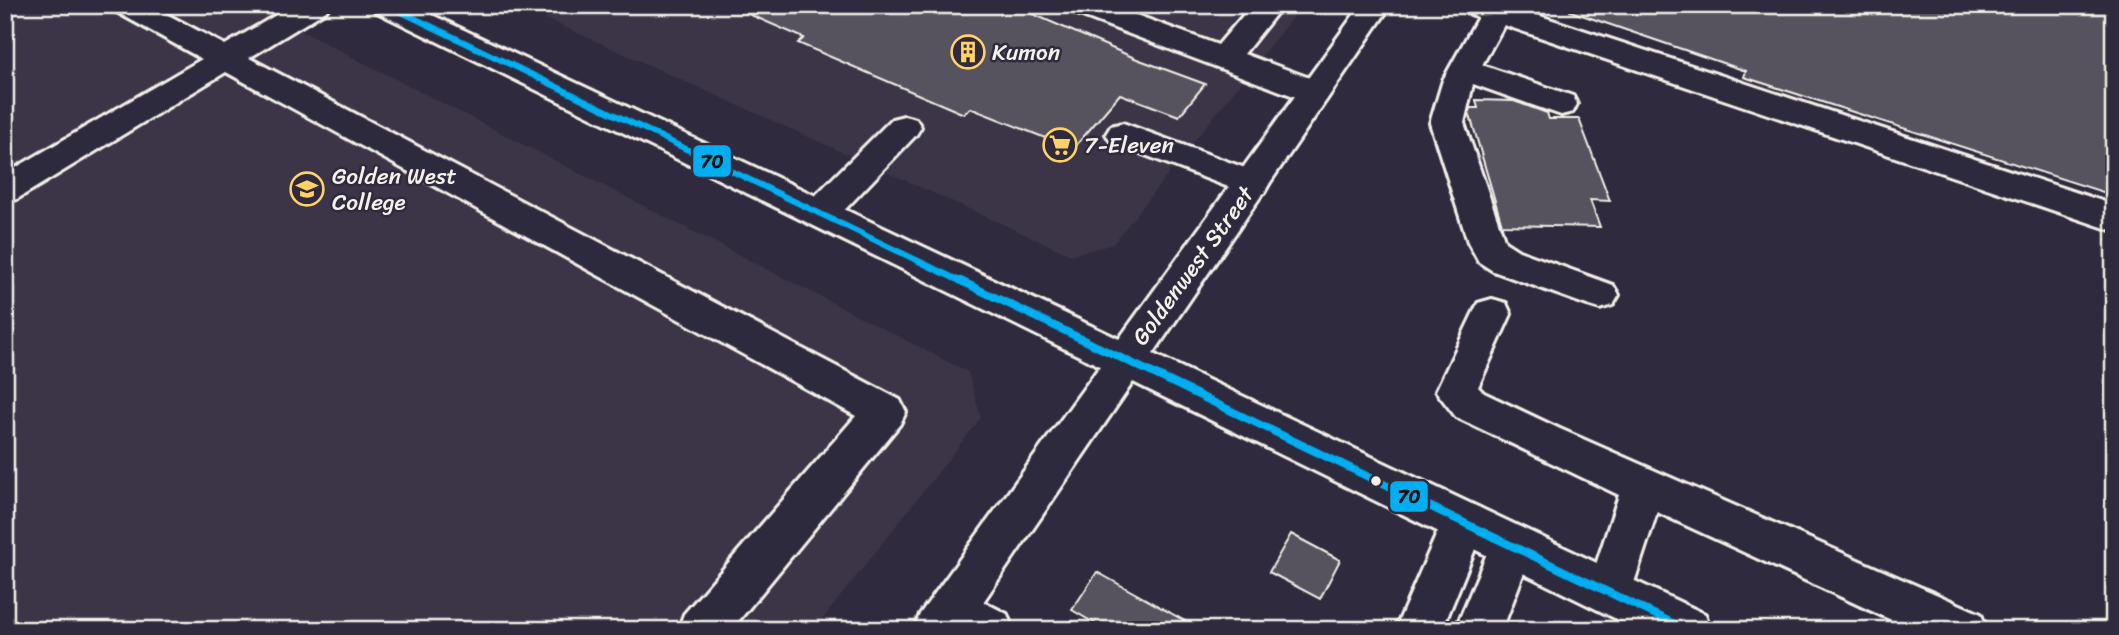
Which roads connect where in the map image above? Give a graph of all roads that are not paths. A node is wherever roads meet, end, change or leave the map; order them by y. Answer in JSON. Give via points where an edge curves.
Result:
{"nodes":[{"id":1,"x":126,"y":5,"type":"edge"},
{"id":2,"x":315,"y":5,"type":"edge"},
{"id":3,"x":386,"y":5,"type":"edge"},
{"id":4,"x":1080,"y":5,"type":"edge"},
{"id":5,"x":1268,"y":5,"type":"edge"},
{"id":6,"x":1376,"y":5,"type":"edge"},
{"id":7,"x":1499,"y":10,"type":"edge"},
{"id":8,"x":1224,"y":58,"type":"junction"},
{"id":9,"x":226,"y":59,"type":"junction"},
{"id":10,"x":1465,"y":70,"type":"junction"},
{"id":11,"x":1315,"y":92,"type":"junction"},
{"id":12,"x":1561,"y":104,"type":"dead end"},
{"id":13,"x":904,"y":127,"type":"dead end"},
{"id":14,"x":1122,"y":134,"type":"dead end"},
{"id":15,"x":1252,"y":184,"type":"junction"},
{"id":16,"x":5,"y":190,"type":"edge"},
{"id":17,"x":820,"y":214,"type":"junction"},
{"id":18,"x":2114,"y":218,"type":"edge"},
{"id":19,"x":1600,"y":295,"type":"dead end"},
{"id":20,"x":1492,"y":314,"type":"dead end"},
{"id":21,"x":1125,"y":360,"type":"junction"},
{"id":22,"x":1643,"y":486,"type":"junction"},
{"id":23,"x":1464,"y":522,"type":"junction"},
{"id":24,"x":1512,"y":545,"type":"junction"},
{"id":25,"x":1610,"y":592,"type":"junction"},
{"id":26,"x":960,"y":623,"type":"edge"},
{"id":27,"x":701,"y":630,"type":"edge"},
{"id":28,"x":1418,"y":630,"type":"edge"},
{"id":29,"x":1478,"y":630,"type":"edge"},
{"id":30,"x":1688,"y":630,"type":"edge"},
{"id":31,"x":1964,"y":630,"type":"edge"}],
"edges":[{"from":1,"to":9,"type":"main road"},
{"from":2,"to":9,"type":"main road"},
{"from":3,"to":17,"type":"main road"},
{"from":4,"to":8,"type":"main road"},
{"from":5,"to":8,"type":"main road"},
{"from":6,"to":11,"type":"main road","name":"Goldenwest Street"},
{"from":7,"to":10,"type":"main road"},
{"from":7,"to":18,"type":"main road"},
{"from":8,"to":11,"type":"main road"},
{"from":9,"to":16,"type":"main road"},
{"from":9,"to":27,"type":"main road","via":[[885,412]]},
{"from":10,"to":12,"type":"main road"},
{"from":10,"to":19,"type":"main road","via":[[1447,123],[1486,242],[1506,261]]},
{"from":11,"to":15,"type":"main road","name":"Goldenwest Street"},
{"from":13,"to":17,"type":"main road"},
{"from":14,"to":15,"type":"main road"},
{"from":15,"to":21,"type":"main road","name":"Goldenwest Street"},
{"from":17,"to":21,"type":"main road"},
{"from":20,"to":22,"type":"main road","via":[[1456,391],[1470,405]]},
{"from":21,"to":23,"type":"main road"},
{"from":21,"to":26,"type":"main road","name":"Goldenwest Street"},
{"from":22,"to":25,"type":"main road"},
{"from":22,"to":31,"type":"main road"},
{"from":23,"to":24,"type":"main road"},
{"from":23,"to":28,"type":"main road"},
{"from":24,"to":25,"type":"main road"},
{"from":24,"to":29,"type":"main road"},
{"from":25,"to":30,"type":"main road"}]}
